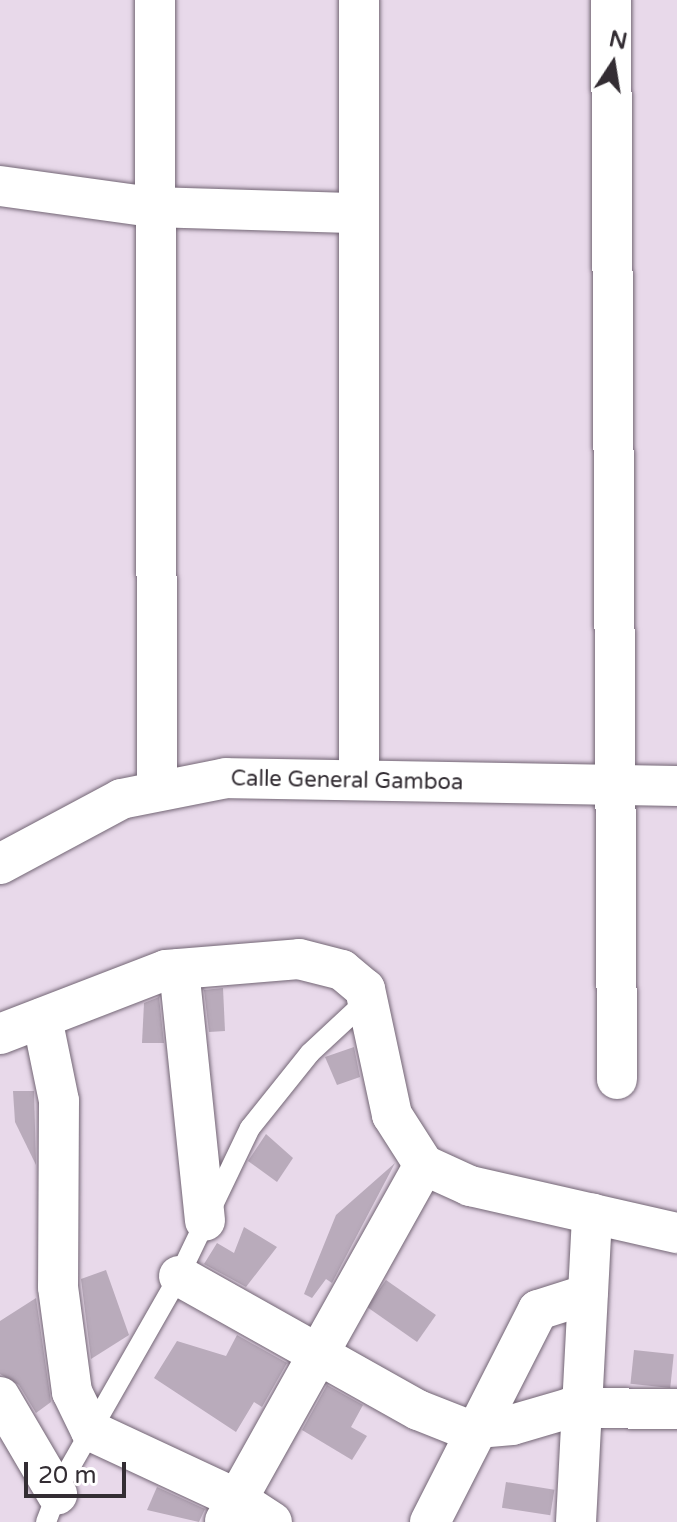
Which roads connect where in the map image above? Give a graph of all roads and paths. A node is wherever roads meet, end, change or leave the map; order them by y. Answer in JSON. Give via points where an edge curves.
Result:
{"nodes":[{"id":1,"x":155,"y":0,"type":"edge"},
{"id":2,"x":359,"y":0,"type":"edge"},
{"id":3,"x":611,"y":0,"type":"edge"},
{"id":4,"x":0,"y":186,"type":"edge"},
{"id":5,"x":152,"y":207,"type":"junction"},
{"id":6,"x":359,"y":213,"type":"junction"},
{"id":7,"x":359,"y":780,"type":"junction"},
{"id":8,"x":617,"y":786,"type":"junction"},
{"id":9,"x":677,"y":786,"type":"edge"},
{"id":10,"x":157,"y":790,"type":"junction"},
{"id":11,"x":0,"y":864,"type":"edge"},
{"id":12,"x":179,"y":969,"type":"junction"},
{"id":13,"x":367,"y":1000,"type":"junction"},
{"id":14,"x":42,"y":1018,"type":"junction"},
{"id":15,"x":0,"y":1034,"type":"edge"},
{"id":16,"x":617,"y":1079,"type":"dead end"},
{"id":17,"x":424,"y":1165,"type":"junction"},
{"id":18,"x":592,"y":1213,"type":"junction"},
{"id":19,"x":205,"y":1221,"type":"junction"},
{"id":20,"x":677,"y":1233,"type":"edge"},
{"id":21,"x":179,"y":1276,"type":"junction"},
{"id":22,"x":588,"y":1294,"type":"junction"},
{"id":23,"x":316,"y":1353,"type":"junction"},
{"id":24,"x":0,"y":1397,"type":"edge"},
{"id":25,"x":582,"y":1407,"type":"junction"},
{"id":26,"x":677,"y":1409,"type":"edge"},
{"id":27,"x":476,"y":1428,"type":"junction"},
{"id":28,"x":91,"y":1431,"type":"junction"},
{"id":29,"x":52,"y":1508,"type":"edge"},
{"id":30,"x":230,"y":1510,"type":"edge"},
{"id":31,"x":272,"y":1522,"type":"edge"},
{"id":32,"x":430,"y":1522,"type":"edge"},
{"id":33,"x":576,"y":1522,"type":"edge"}],
"edges":[{"from":1,"to":5,"type":"street"},
{"from":2,"to":6,"type":"street"},
{"from":3,"to":8,"type":"street"},
{"from":4,"to":5,"type":"street"},
{"from":5,"to":6,"type":"street"},
{"from":5,"to":10,"type":"street"},
{"from":6,"to":7,"type":"street"},
{"from":7,"to":8,"type":"street","name":"Calle General Gamboa"},
{"from":7,"to":10,"type":"street","name":"Calle General Gamboa","via":[[226,778]]},
{"from":8,"to":9,"type":"street","name":"Calle General Gamboa"},
{"from":8,"to":16,"type":"street"},
{"from":10,"to":11,"type":"street","name":"Calle General Gamboa","via":[[121,799]]},
{"from":12,"to":13,"type":"street","via":[[299,959],[342,970],[365,989]]},
{"from":12,"to":14,"type":"street"},
{"from":12,"to":19,"type":"street"},
{"from":13,"to":17,"type":"street","via":[[392,1115]]},
{"from":13,"to":19,"type":"lane","via":[[310,1053],[250,1128]]},
{"from":14,"to":15,"type":"street"},
{"from":14,"to":28,"type":"street","via":[[59,1101],[58,1287],[72,1392]]},
{"from":17,"to":18,"type":"street","via":[[470,1186]]},
{"from":17,"to":23,"type":"street"},
{"from":18,"to":20,"type":"street"},
{"from":18,"to":22,"type":"street"},
{"from":19,"to":21,"type":"lane"},
{"from":21,"to":23,"type":"street"},
{"from":21,"to":28,"type":"lane"},
{"from":22,"to":25,"type":"street"},
{"from":22,"to":27,"type":"street","via":[[538,1310]]},
{"from":23,"to":27,"type":"street","via":[[418,1410]]},
{"from":23,"to":30,"type":"street"},
{"from":24,"to":29,"type":"street"},
{"from":25,"to":26,"type":"street"},
{"from":25,"to":27,"type":"street","via":[[512,1425]]},
{"from":25,"to":33,"type":"street"},
{"from":27,"to":32,"type":"street"},
{"from":28,"to":29,"type":"lane"},
{"from":28,"to":30,"type":"street"},
{"from":30,"to":31,"type":"street"}]}
